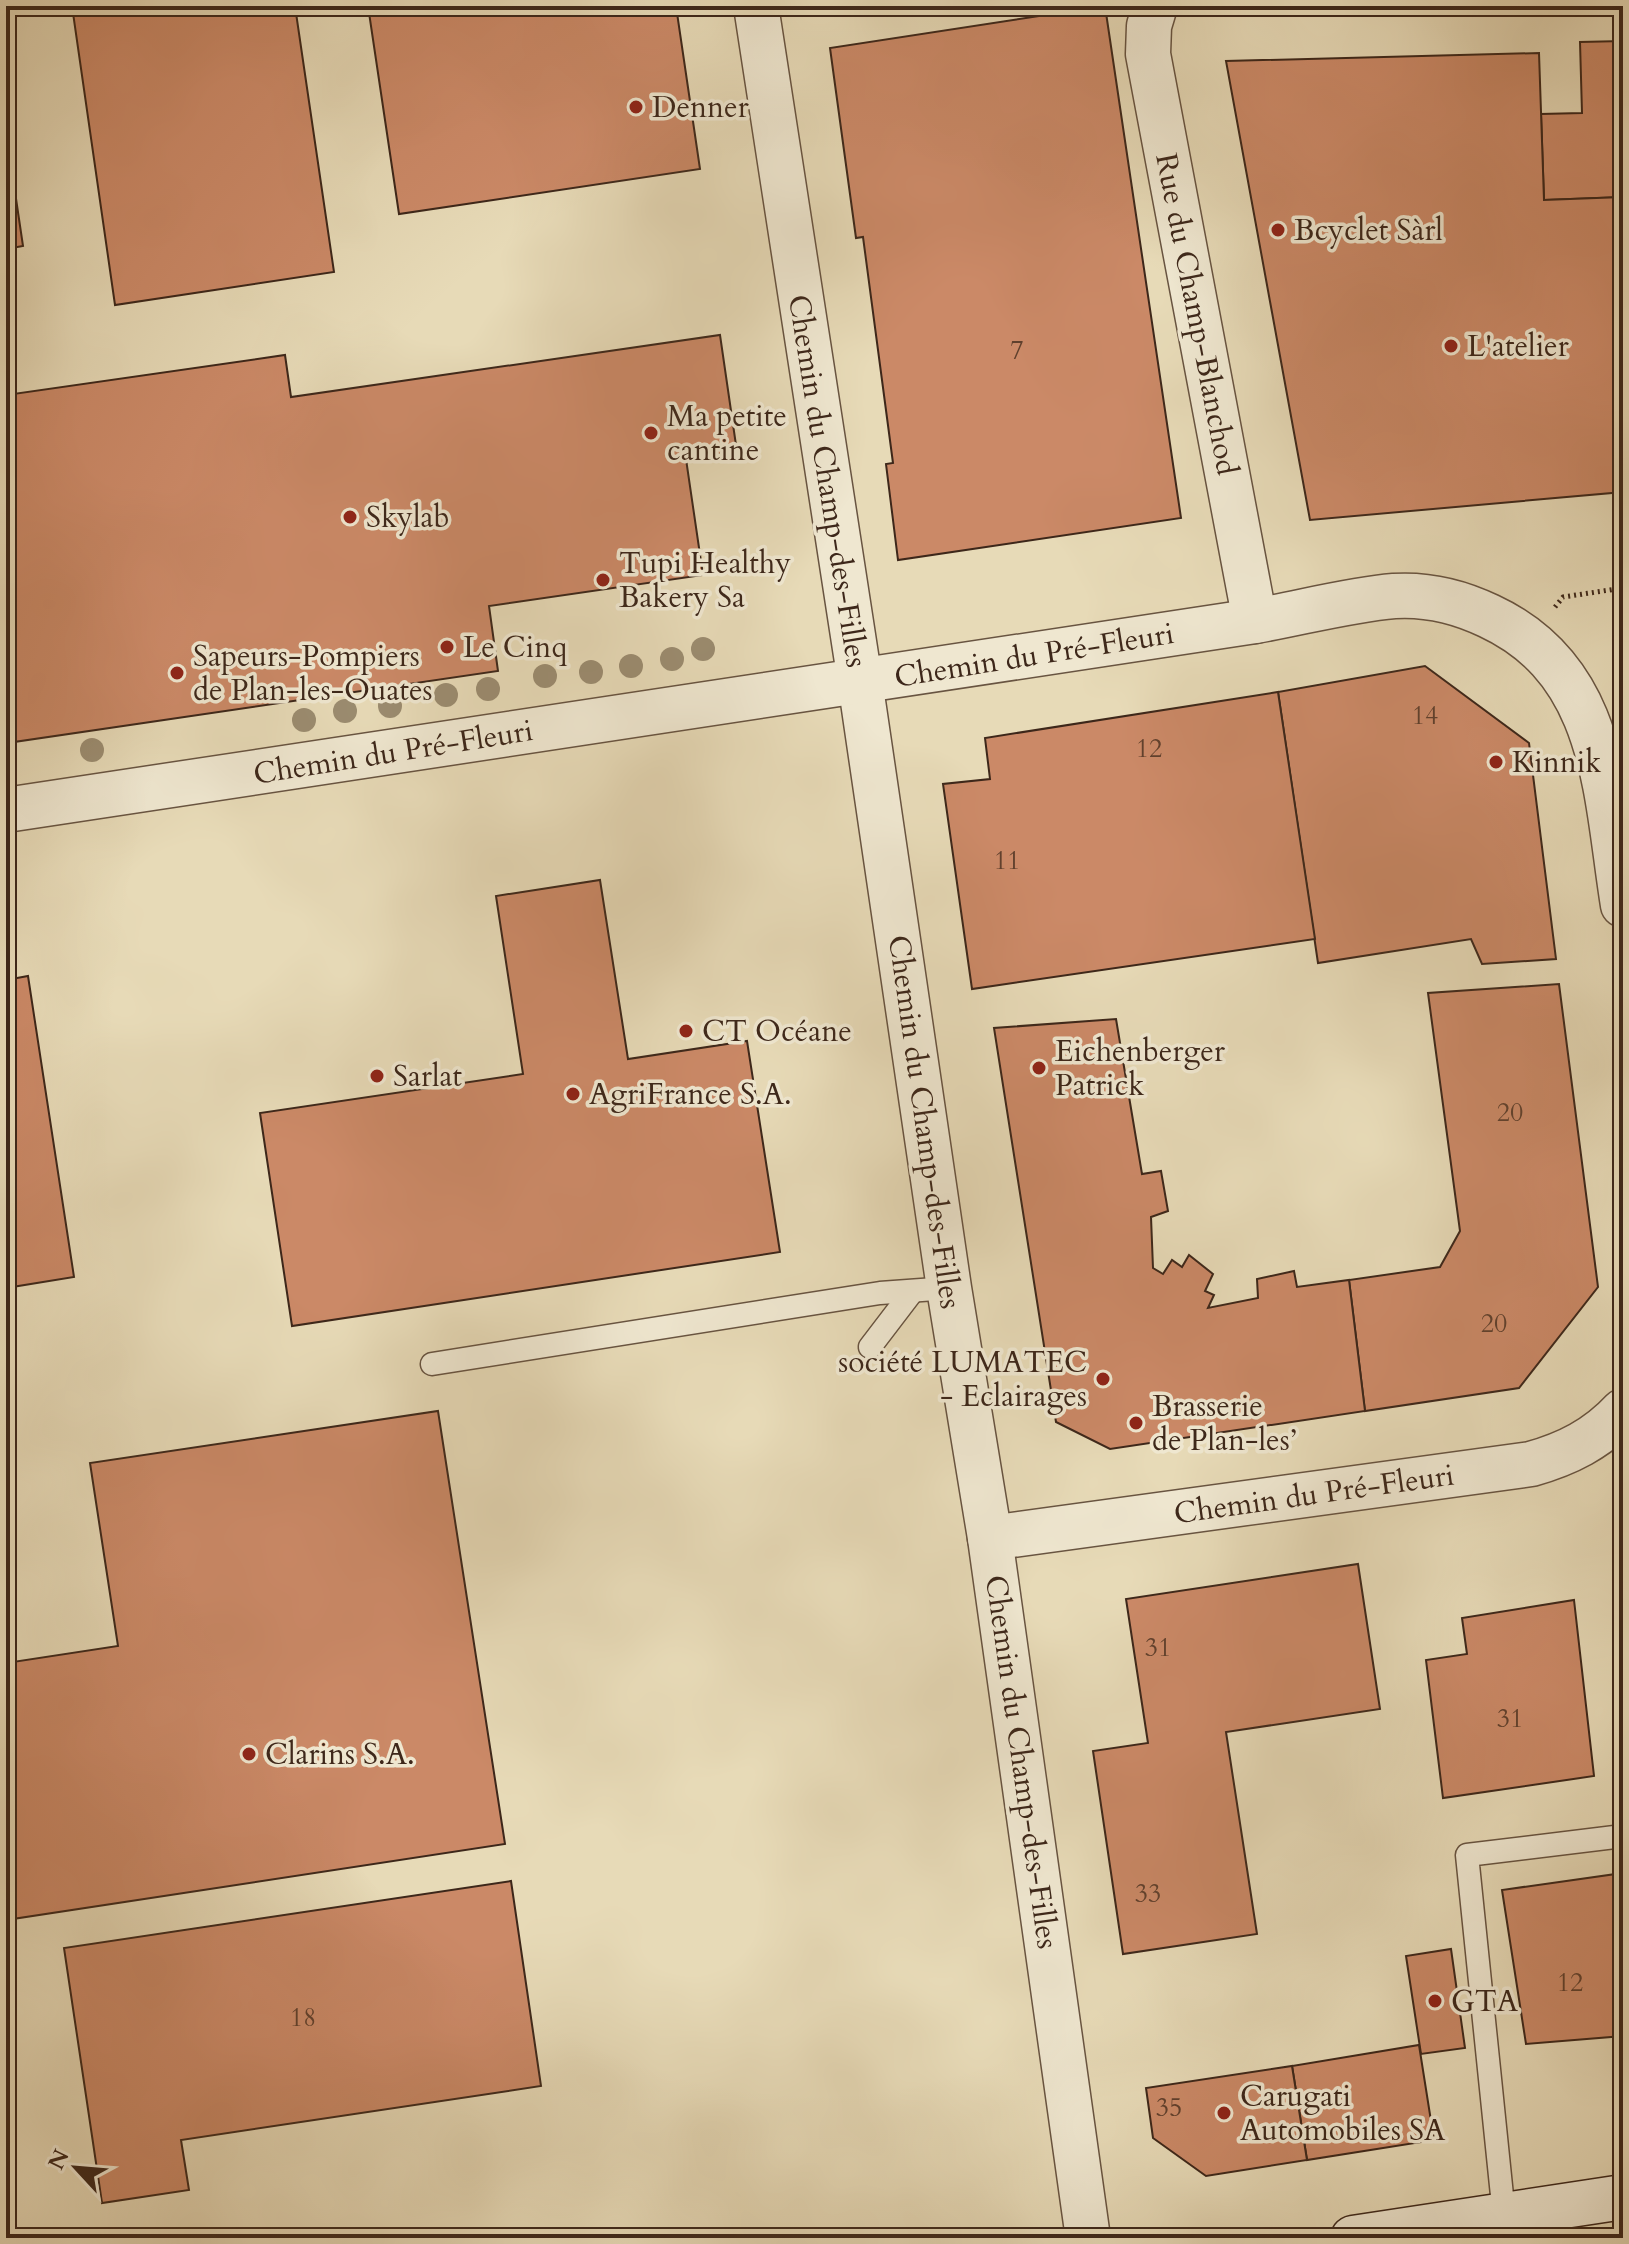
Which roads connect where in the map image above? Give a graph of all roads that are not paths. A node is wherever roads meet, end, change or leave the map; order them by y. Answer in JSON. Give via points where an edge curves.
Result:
{"nodes":[{"id":1,"x":756,"y":6,"type":"edge"},
{"id":2,"x":1155,"y":6,"type":"edge"},
{"id":3,"x":1255,"y":621,"type":"junction"},
{"id":4,"x":860,"y":681,"type":"junction"},
{"id":5,"x":6,"y":810,"type":"edge"},
{"id":6,"x":1623,"y":905,"type":"edge"},
{"id":7,"x":930,"y":1290,"type":"junction"},
{"id":8,"x":870,"y":1347,"type":"dead end"},
{"id":9,"x":432,"y":1364,"type":"dead end"},
{"id":10,"x":1623,"y":1411,"type":"edge"},
{"id":11,"x":990,"y":1538,"type":"junction"},
{"id":12,"x":1623,"y":1836,"type":"edge"},
{"id":13,"x":1623,"y":2197,"type":"edge"},
{"id":14,"x":1504,"y":2215,"type":"junction"},
{"id":15,"x":1088,"y":2238,"type":"edge"},
{"id":16,"x":1353,"y":2238,"type":"edge"}],
"edges":[{"from":1,"to":4,"type":"street","name":"Chemin du Champ-des-Filles"},
{"from":2,"to":3,"type":"street","name":"Rue du Champ-Blanchod","via":[[1148,54]]},
{"from":3,"to":4,"type":"street","name":"Chemin du Pré-Fleuri"},
{"from":3,"to":6,"type":"street","name":"Chemin du Pré-Fleuri","via":[[1419,596],[1477,610],[1531,640],[1565,674],[1592,730]]},
{"from":4,"to":5,"type":"street","name":"Chemin du Pré-Fleuri"},
{"from":4,"to":7,"type":"street","name":"Chemin du Champ-des-Filles"},
{"from":7,"to":8,"type":"lane"},
{"from":7,"to":9,"type":"lane","via":[[880,1293]]},
{"from":7,"to":11,"type":"street","name":"Chemin du Champ-des-Filles"},
{"from":10,"to":11,"type":"street","name":"Chemin du Pré-Fleuri","via":[[1580,1446],[1531,1464]]},
{"from":11,"to":15,"type":"street","name":"Chemin du Champ-des-Filles"},
{"from":12,"to":14,"type":"lane","via":[[1467,1855]]},
{"from":13,"to":14,"type":"street"},
{"from":14,"to":16,"type":"street"}]}
